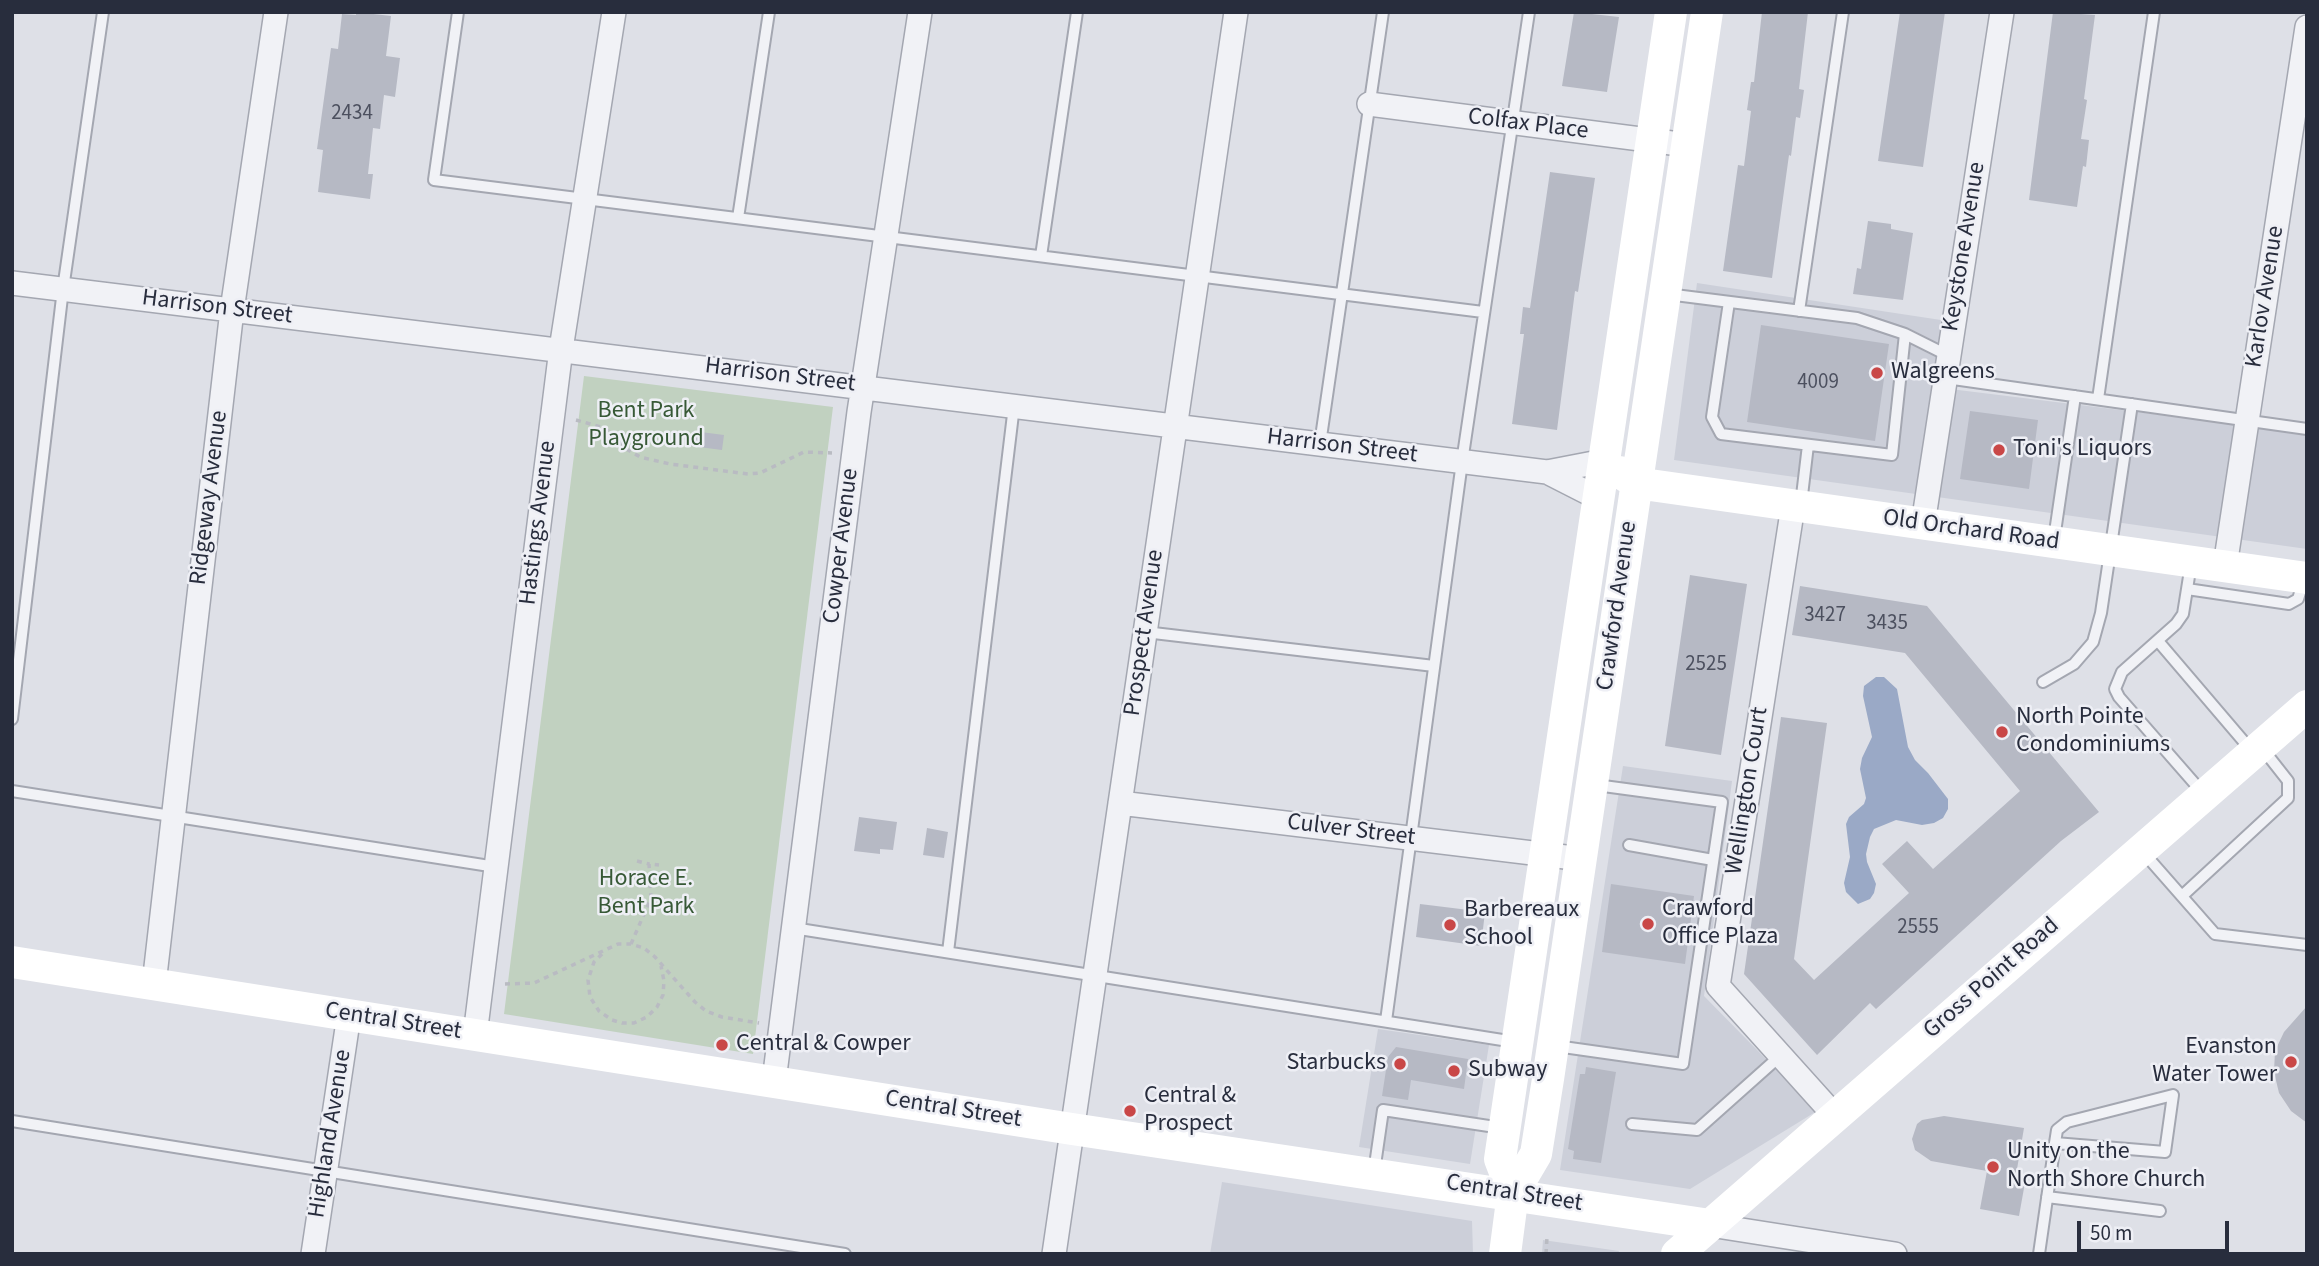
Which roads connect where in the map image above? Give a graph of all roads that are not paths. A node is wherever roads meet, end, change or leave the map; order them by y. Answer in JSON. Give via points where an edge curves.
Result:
{"nodes":[{"id":1,"x":103,"y":12,"type":"edge"},
{"id":2,"x":276,"y":12,"type":"edge"},
{"id":3,"x":458,"y":12,"type":"edge"},
{"id":4,"x":614,"y":12,"type":"edge"},
{"id":5,"x":769,"y":12,"type":"edge"},
{"id":6,"x":920,"y":12,"type":"edge"},
{"id":7,"x":1076,"y":12,"type":"edge"},
{"id":8,"x":1236,"y":12,"type":"edge"},
{"id":9,"x":1383,"y":12,"type":"edge"},
{"id":10,"x":1530,"y":12,"type":"edge"},
{"id":11,"x":1671,"y":12,"type":"edge"},
{"id":12,"x":1707,"y":12,"type":"edge"},
{"id":13,"x":1843,"y":12,"type":"edge"},
{"id":14,"x":2002,"y":12,"type":"edge"},
{"id":15,"x":2154,"y":12,"type":"edge"},
{"id":16,"x":2307,"y":27,"type":"edge"},
{"id":17,"x":1369,"y":104,"type":"junction"},
{"id":18,"x":1513,"y":123,"type":"junction"},
{"id":19,"x":1652,"y":141,"type":"junction"},
{"id":20,"x":1687,"y":145,"type":"junction"},
{"id":21,"x":584,"y":199,"type":"junction"},
{"id":22,"x":738,"y":218,"type":"junction"},
{"id":23,"x":886,"y":237,"type":"junction"},
{"id":24,"x":1041,"y":256,"type":"junction"},
{"id":25,"x":1197,"y":276,"type":"junction"},
{"id":26,"x":12,"y":283,"type":"edge"},
{"id":27,"x":63,"y":289,"type":"junction"},
{"id":28,"x":1342,"y":294,"type":"junction"},
{"id":29,"x":1664,"y":294,"type":"junction"},
{"id":30,"x":1729,"y":302,"type":"junction"},
{"id":31,"x":232,"y":310,"type":"junction"},
{"id":32,"x":1799,"y":311,"type":"junction"},
{"id":33,"x":1483,"y":312,"type":"junction"},
{"id":34,"x":1905,"y":334,"type":"junction"},
{"id":35,"x":561,"y":349,"type":"junction"},
{"id":36,"x":1947,"y":367,"type":"junction"},
{"id":37,"x":863,"y":387,"type":"junction"},
{"id":38,"x":2075,"y":396,"type":"junction"},
{"id":39,"x":2098,"y":399,"type":"junction"},
{"id":40,"x":2132,"y":404,"type":"junction"},
{"id":41,"x":1014,"y":406,"type":"junction"},
{"id":42,"x":2247,"y":420,"type":"junction"},
{"id":43,"x":1175,"y":426,"type":"junction"},
{"id":44,"x":2307,"y":429,"type":"edge"},
{"id":45,"x":1320,"y":444,"type":"junction"},
{"id":46,"x":1808,"y":445,"type":"junction"},
{"id":47,"x":1604,"y":461,"type":"junction"},
{"id":48,"x":1462,"y":462,"type":"junction"},
{"id":49,"x":1547,"y":472,"type":"junction"},
{"id":50,"x":1636,"y":483,"type":"junction"},
{"id":51,"x":1598,"y":498,"type":"junction"},
{"id":52,"x":1796,"y":506,"type":"junction"},
{"id":53,"x":1923,"y":524,"type":"junction"},
{"id":54,"x":2054,"y":542,"type":"junction"},
{"id":55,"x":2110,"y":550,"type":"junction"},
{"id":56,"x":2225,"y":566,"type":"junction"},
{"id":57,"x":2189,"y":575,"type":"junction"},
{"id":58,"x":2306,"y":578,"type":"edge"},
{"id":59,"x":1145,"y":632,"type":"junction"},
{"id":60,"x":2158,"y":640,"type":"junction"},
{"id":61,"x":1434,"y":666,"type":"junction"},
{"id":62,"x":2043,"y":682,"type":"dead end"},
{"id":63,"x":2304,"y":714,"type":"edge"},
{"id":64,"x":12,"y":719,"type":"edge"},
{"id":65,"x":2257,"y":749,"type":"junction"},
{"id":66,"x":1593,"y":784,"type":"junction"},
{"id":67,"x":12,"y":792,"type":"edge"},
{"id":68,"x":2205,"y":794,"type":"junction"},
{"id":69,"x":1120,"y":803,"type":"junction"},
{"id":70,"x":173,"y":816,"type":"junction"},
{"id":71,"x":1410,"y":838,"type":"junction"},
{"id":72,"x":1629,"y":845,"type":"dead end"},
{"id":73,"x":2141,"y":849,"type":"junction"},
{"id":74,"x":1546,"y":854,"type":"junction"},
{"id":75,"x":1581,"y":859,"type":"junction"},
{"id":76,"x":1713,"y":860,"type":"junction"},
{"id":77,"x":496,"y":867,"type":"junction"},
{"id":78,"x":2182,"y":896,"type":"junction"},
{"id":79,"x":793,"y":928,"type":"junction"},
{"id":80,"x":2307,"y":945,"type":"edge"},
{"id":81,"x":948,"y":952,"type":"junction"},
{"id":82,"x":12,"y":962,"type":"edge"},
{"id":83,"x":1095,"y":975,"type":"junction"},
{"id":84,"x":154,"y":984,"type":"junction"},
{"id":85,"x":349,"y":1015,"type":"junction"},
{"id":86,"x":1386,"y":1021,"type":"junction"},
{"id":87,"x":475,"y":1035,"type":"junction"},
{"id":88,"x":1517,"y":1042,"type":"junction"},
{"id":89,"x":1553,"y":1045,"type":"junction"},
{"id":90,"x":1780,"y":1056,"type":"junction"},
{"id":91,"x":774,"y":1082,"type":"junction"},
{"id":92,"x":1835,"y":1116,"type":"junction"},
{"id":93,"x":12,"y":1121,"type":"edge"},
{"id":94,"x":1632,"y":1124,"type":"dead end"},
{"id":95,"x":1072,"y":1129,"type":"junction"},
{"id":96,"x":1505,"y":1129,"type":"junction"},
{"id":97,"x":2055,"y":1143,"type":"junction"},
{"id":98,"x":326,"y":1170,"type":"junction"},
{"id":99,"x":1374,"y":1173,"type":"junction"},
{"id":100,"x":1513,"y":1193,"type":"junction"},
{"id":101,"x":2047,"y":1197,"type":"junction"},
{"id":102,"x":2160,"y":1211,"type":"dead end"},
{"id":103,"x":1710,"y":1225,"type":"junction"},
{"id":104,"x":313,"y":1254,"type":"edge"},
{"id":105,"x":845,"y":1254,"type":"edge"},
{"id":106,"x":1054,"y":1254,"type":"edge"},
{"id":107,"x":1505,"y":1254,"type":"edge"},
{"id":108,"x":1677,"y":1254,"type":"edge"},
{"id":109,"x":1895,"y":1254,"type":"edge"},
{"id":110,"x":2039,"y":1254,"type":"edge"}],
"edges":[{"from":1,"to":27,"type":"lane"},
{"from":2,"to":31,"type":"street","name":"Ridgeway Avenue"},
{"from":3,"to":21,"type":"lane","via":[[434,180]]},
{"from":4,"to":21,"type":"street","name":"Hastings Avenue"},
{"from":5,"to":22,"type":"lane"},
{"from":6,"to":23,"type":"street","name":"Cowper Avenue"},
{"from":7,"to":24,"type":"lane"},
{"from":8,"to":25,"type":"street","name":"Prospect Avenue"},
{"from":9,"to":17,"type":"lane"},
{"from":10,"to":18,"type":"lane"},
{"from":11,"to":19,"type":"main road","name":"Crawford Avenue"},
{"from":12,"to":20,"type":"main road","name":"Crawford Avenue"},
{"from":13,"to":32,"type":"lane"},
{"from":14,"to":36,"type":"street","name":"Keystone Avenue"},
{"from":15,"to":39,"type":"lane"},
{"from":16,"to":42,"type":"street","name":"Karlov Avenue"},
{"from":17,"to":18,"type":"street","name":"Colfax Place"},
{"from":17,"to":28,"type":"lane"},
{"from":18,"to":19,"type":"street","name":"Colfax Place"},
{"from":18,"to":33,"type":"lane"},
{"from":19,"to":20,"type":"street","name":"Colfax Place"},
{"from":19,"to":47,"type":"main road","name":"Crawford Avenue"},
{"from":20,"to":29,"type":"main road","name":"Crawford Avenue"},
{"from":21,"to":22,"type":"lane"},
{"from":21,"to":35,"type":"street","name":"Hastings Avenue"},
{"from":22,"to":23,"type":"lane"},
{"from":23,"to":24,"type":"lane"},
{"from":23,"to":37,"type":"street","name":"Cowper Avenue"},
{"from":24,"to":25,"type":"lane"},
{"from":25,"to":28,"type":"lane"},
{"from":25,"to":43,"type":"street","name":"Prospect Avenue"},
{"from":26,"to":27,"type":"street","name":"Harrison Street"},
{"from":27,"to":31,"type":"street","name":"Harrison Street"},
{"from":27,"to":64,"type":"lane"},
{"from":28,"to":33,"type":"lane"},
{"from":28,"to":45,"type":"lane"},
{"from":29,"to":30,"type":"lane"},
{"from":29,"to":50,"type":"main road","name":"Crawford Avenue"},
{"from":30,"to":32,"type":"lane"},
{"from":30,"to":46,"type":"lane","via":[[1712,417],[1721,434]]},
{"from":31,"to":35,"type":"street","name":"Harrison Street"},
{"from":31,"to":70,"type":"street","name":"Ridgeway Avenue"},
{"from":32,"to":34,"type":"lane","via":[[1857,318]]},
{"from":33,"to":48,"type":"lane"},
{"from":34,"to":36,"type":"lane"},
{"from":34,"to":46,"type":"lane","via":[[1892,455]]},
{"from":35,"to":37,"type":"street","name":"Harrison Street"},
{"from":35,"to":77,"type":"street","name":"Hastings Avenue"},
{"from":36,"to":38,"type":"lane"},
{"from":36,"to":53,"type":"street","name":"Keystone Avenue"},
{"from":37,"to":41,"type":"street","name":"Harrison Street"},
{"from":37,"to":79,"type":"street","name":"Cowper Avenue"},
{"from":38,"to":39,"type":"lane"},
{"from":38,"to":54,"type":"lane"},
{"from":39,"to":40,"type":"lane"},
{"from":40,"to":42,"type":"lane"},
{"from":40,"to":55,"type":"lane"},
{"from":41,"to":43,"type":"street","name":"Harrison Street"},
{"from":41,"to":81,"type":"lane"},
{"from":42,"to":44,"type":"lane"},
{"from":42,"to":56,"type":"street","name":"Karlov Avenue"},
{"from":43,"to":45,"type":"street","name":"Harrison Street"},
{"from":43,"to":59,"type":"street","name":"Prospect Avenue"},
{"from":45,"to":48,"type":"street","name":"Harrison Street"},
{"from":46,"to":52,"type":"lane"},
{"from":47,"to":49,"type":"street","name":"Harrison Street"},
{"from":47,"to":50,"type":"main road","name":"Old Orchard Road"},
{"from":47,"to":51,"type":"main road","name":"Crawford Avenue"},
{"from":48,"to":49,"type":"street","name":"Harrison Street"},
{"from":48,"to":61,"type":"lane"},
{"from":49,"to":51,"type":"street","name":"Harrison Street"},
{"from":50,"to":51,"type":"main road","name":"Old Orchard Road"},
{"from":50,"to":52,"type":"main road","name":"Old Orchard Road"},
{"from":50,"to":66,"type":"main road","name":"Crawford Avenue"},
{"from":51,"to":74,"type":"main road","name":"Crawford Avenue"},
{"from":52,"to":53,"type":"main road","name":"Old Orchard Road"},
{"from":52,"to":90,"type":"street","name":"Wellington Court","via":[[1718,986]]},
{"from":53,"to":54,"type":"main road","name":"Old Orchard Road"},
{"from":54,"to":55,"type":"main road","name":"Old Orchard Road"},
{"from":55,"to":57,"type":"main road","name":"Old Orchard Road"},
{"from":55,"to":62,"type":"lane","via":[[2093,642],[2074,663]]},
{"from":56,"to":57,"type":"main road","name":"Old Orchard Road"},
{"from":56,"to":58,"type":"main road","name":"Old Orchard Road"},
{"from":57,"to":58,"type":"lane","via":[[2289,604],[2298,600]]},
{"from":57,"to":60,"type":"lane","via":[[2183,614]]},
{"from":59,"to":61,"type":"lane"},
{"from":59,"to":69,"type":"street","name":"Prospect Avenue"},
{"from":60,"to":65,"type":"lane"},
{"from":60,"to":68,"type":"lane","via":[[2122,672],[2115,688]]},
{"from":61,"to":71,"type":"lane"},
{"from":63,"to":65,"type":"main road","name":"Gross Point Road"},
{"from":65,"to":68,"type":"main road","name":"Gross Point Road"},
{"from":65,"to":78,"type":"lane","via":[[2288,781],[2288,798]]},
{"from":66,"to":75,"type":"main road","name":"Crawford Avenue"},
{"from":66,"to":76,"type":"lane","via":[[1722,802]]},
{"from":67,"to":70,"type":"lane"},
{"from":68,"to":73,"type":"main road","name":"Gross Point Road"},
{"from":69,"to":71,"type":"street","name":"Culver Street"},
{"from":69,"to":83,"type":"street","name":"Prospect Avenue"},
{"from":70,"to":77,"type":"lane"},
{"from":70,"to":84,"type":"street","name":"Ridgeway Avenue"},
{"from":71,"to":74,"type":"street","name":"Culver Street"},
{"from":71,"to":86,"type":"lane"},
{"from":72,"to":76,"type":"lane"},
{"from":73,"to":78,"type":"lane"},
{"from":73,"to":92,"type":"main road","name":"Gross Point Road"},
{"from":74,"to":75,"type":"street","name":"Culver Street"},
{"from":74,"to":88,"type":"main road","name":"Crawford Avenue"},
{"from":75,"to":89,"type":"main road","name":"Crawford Avenue"},
{"from":76,"to":89,"type":"lane","via":[[1683,1064]]},
{"from":77,"to":87,"type":"street","name":"Hastings Avenue"},
{"from":78,"to":80,"type":"lane","via":[[2215,934]]},
{"from":79,"to":81,"type":"lane"},
{"from":79,"to":91,"type":"street","name":"Cowper Avenue"},
{"from":81,"to":83,"type":"lane"},
{"from":82,"to":84,"type":"main road","name":"Central Street"},
{"from":83,"to":86,"type":"lane"},
{"from":83,"to":95,"type":"street","name":"Prospect Avenue"},
{"from":84,"to":85,"type":"main road","name":"Central Street"},
{"from":85,"to":87,"type":"main road","name":"Central Street"},
{"from":85,"to":98,"type":"street","name":"Highland Avenue"},
{"from":86,"to":88,"type":"lane"},
{"from":87,"to":91,"type":"main road","name":"Central Street"},
{"from":88,"to":96,"type":"main road","name":"Crawford Avenue"},
{"from":89,"to":100,"type":"main road","name":"Crawford Avenue","via":[[1536,1154]]},
{"from":90,"to":92,"type":"street","name":"Wellington Court"},
{"from":90,"to":94,"type":"lane","via":[[1697,1130]]},
{"from":91,"to":95,"type":"main road","name":"Central Street"},
{"from":92,"to":103,"type":"main road","name":"Gross Point Road"},
{"from":93,"to":98,"type":"lane"},
{"from":95,"to":99,"type":"main road","name":"Central Street"},
{"from":95,"to":106,"type":"street","name":"Prospect Avenue"},
{"from":96,"to":99,"type":"lane","via":[[1383,1110]]},
{"from":96,"to":100,"type":"main road","name":"Crawford Avenue","via":[[1500,1159]]},
{"from":97,"to":97,"type":"lane","via":[[2057,1130],[2067,1122],[2173,1095],[2165,1152]]},
{"from":97,"to":101,"type":"lane"},
{"from":98,"to":104,"type":"street","name":"Highland Avenue"},
{"from":98,"to":105,"type":"lane"},
{"from":99,"to":100,"type":"main road","name":"Central Street"},
{"from":100,"to":103,"type":"main road","name":"Central Street"},
{"from":100,"to":107,"type":"main road","name":"Crawford Avenue"},
{"from":101,"to":102,"type":"lane"},
{"from":101,"to":110,"type":"lane"},
{"from":103,"to":108,"type":"main road","name":"Gross Point Road"},
{"from":103,"to":109,"type":"street","name":"Central Street"}]}
